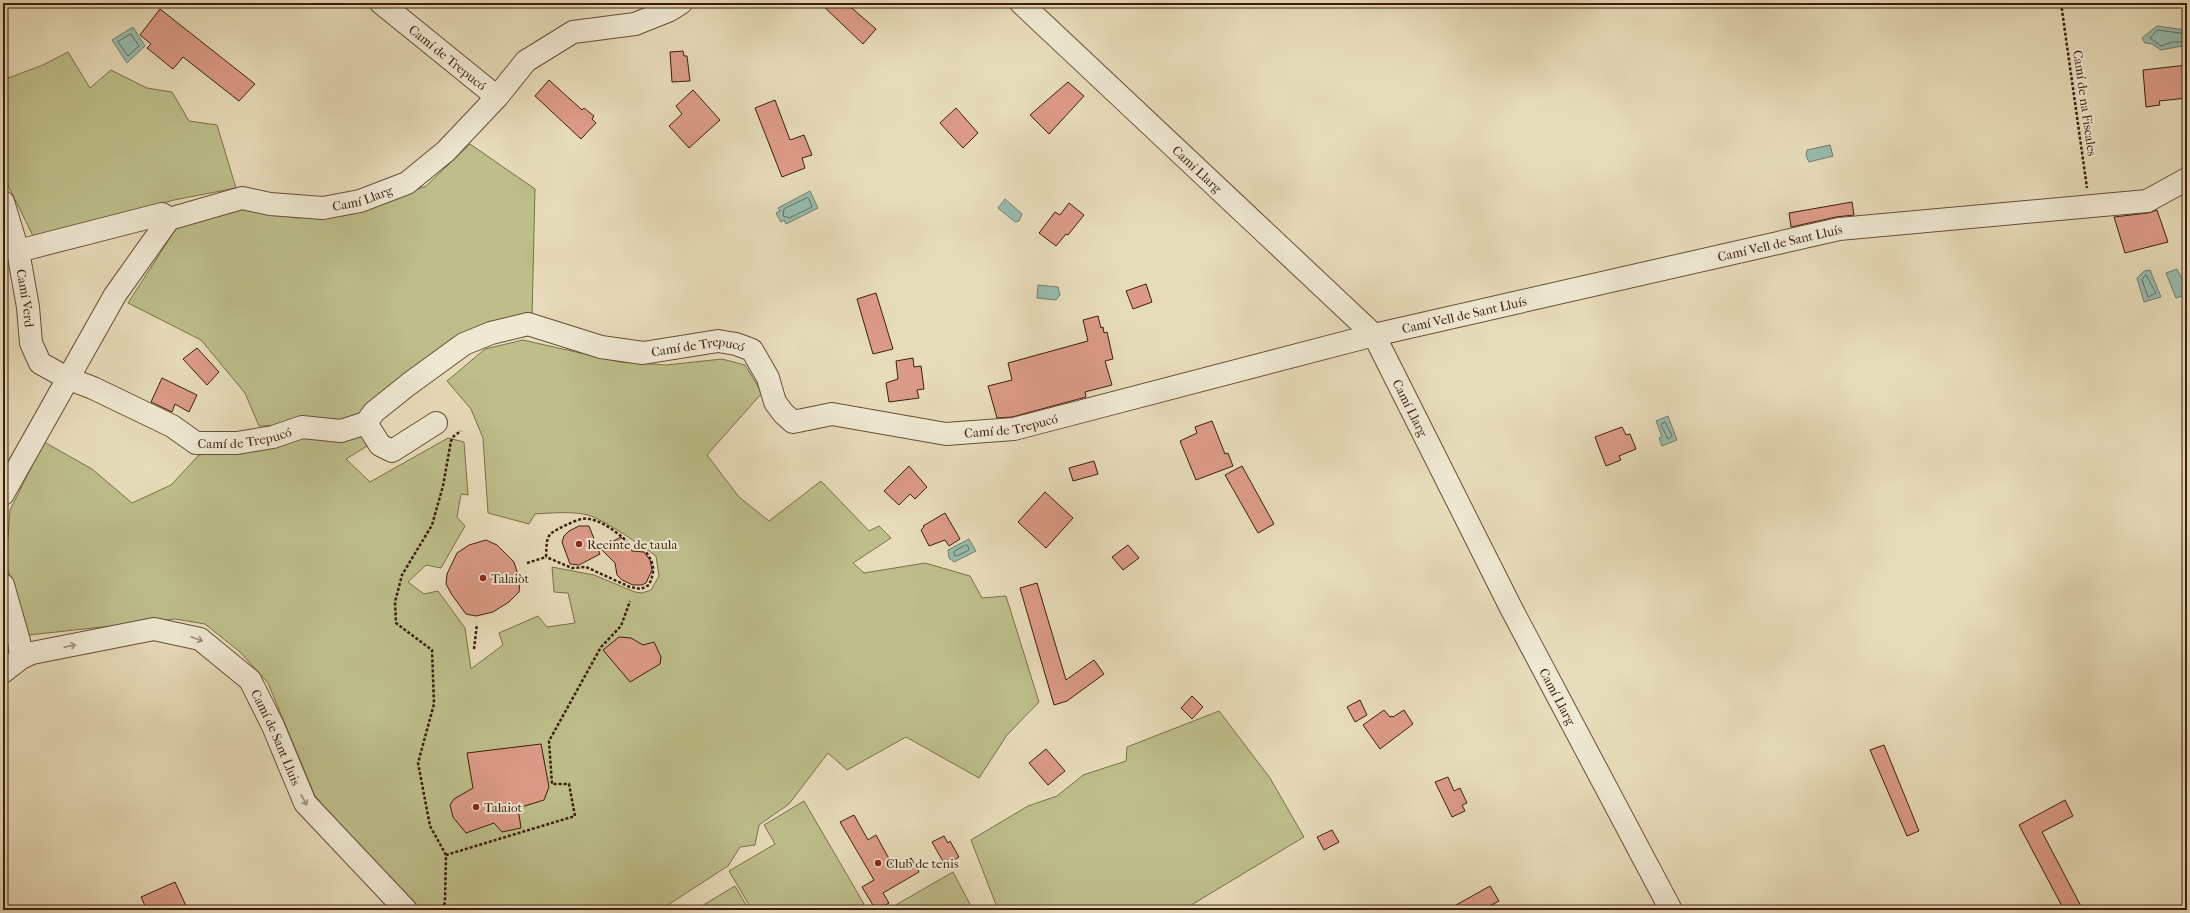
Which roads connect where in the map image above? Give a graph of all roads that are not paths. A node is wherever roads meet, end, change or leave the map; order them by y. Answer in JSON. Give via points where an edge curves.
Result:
{"nodes":[{"id":1,"x":381,"y":3,"type":"edge"},
{"id":2,"x":681,"y":3,"type":"edge"},
{"id":3,"x":1021,"y":3,"type":"edge"},
{"id":4,"x":497,"y":97,"type":"junction"},
{"id":5,"x":2187,"y":179,"type":"edge"},
{"id":6,"x":3,"y":202,"type":"edge"},
{"id":7,"x":169,"y":219,"type":"junction"},
{"id":8,"x":18,"y":251,"type":"junction"},
{"id":9,"x":1374,"y":335,"type":"junction"},
{"id":10,"x":67,"y":378,"type":"junction"},
{"id":11,"x":366,"y":423,"type":"junction"},
{"id":12,"x":436,"y":423,"type":"dead end"},
{"id":13,"x":3,"y":494,"type":"edge"},
{"id":14,"x":3,"y":585,"type":"edge"},
{"id":15,"x":21,"y":658,"type":"junction"},
{"id":16,"x":3,"y":672,"type":"edge"},
{"id":17,"x":406,"y":910,"type":"edge"},
{"id":18,"x":1671,"y":910,"type":"edge"}],
"edges":[{"from":1,"to":4,"type":"street","name":"Camí de Trepucó"},
{"from":2,"to":4,"type":"street","name":"Camí Llarg","via":[[635,24],[573,32],[526,61]]},
{"from":3,"to":9,"type":"street","name":"Camí Llarg"},
{"from":4,"to":7,"type":"street","name":"Camí Llarg","via":[[446,151],[407,183],[360,201],[323,208],[270,204],[242,198]]},
{"from":5,"to":9,"type":"street","name":"Camí Vell de Sant Lluís","via":[[2147,201],[1839,229]]},
{"from":6,"to":8,"type":"street","name":"Camí Verd"},
{"from":7,"to":8,"type":"street","via":[[162,214]]},
{"from":7,"to":10,"type":"street","via":[[115,295]]},
{"from":8,"to":10,"type":"street","name":"Camí Verd","via":[[28,307],[31,343],[40,363]]},
{"from":9,"to":11,"type":"street","name":"Camí de Trepucó","via":[[1014,429],[946,434],[832,414],[793,422],[775,402],[768,378],[752,350],[736,344],[718,341],[644,353],[601,347],[528,324],[464,344],[374,412]]},
{"from":9,"to":18,"type":"street","name":"Camí Llarg","via":[[1511,608]]},
{"from":10,"to":11,"type":"street","name":"Camí de Trepucó","via":[[94,388],[172,426],[196,443],[251,441],[302,428],[341,431]]},
{"from":10,"to":13,"type":"street"},
{"from":11,"to":12,"type":"street","via":[[380,445],[392,452]]},
{"from":14,"to":15,"type":"street","via":[[19,641]]},
{"from":15,"to":16,"type":"street"},
{"from":15,"to":17,"type":"street","name":"Camí de Sant Lluis","one_way":true,"via":[[32,653],[154,629],[200,638],[250,680],[273,726],[305,803]]}]}
